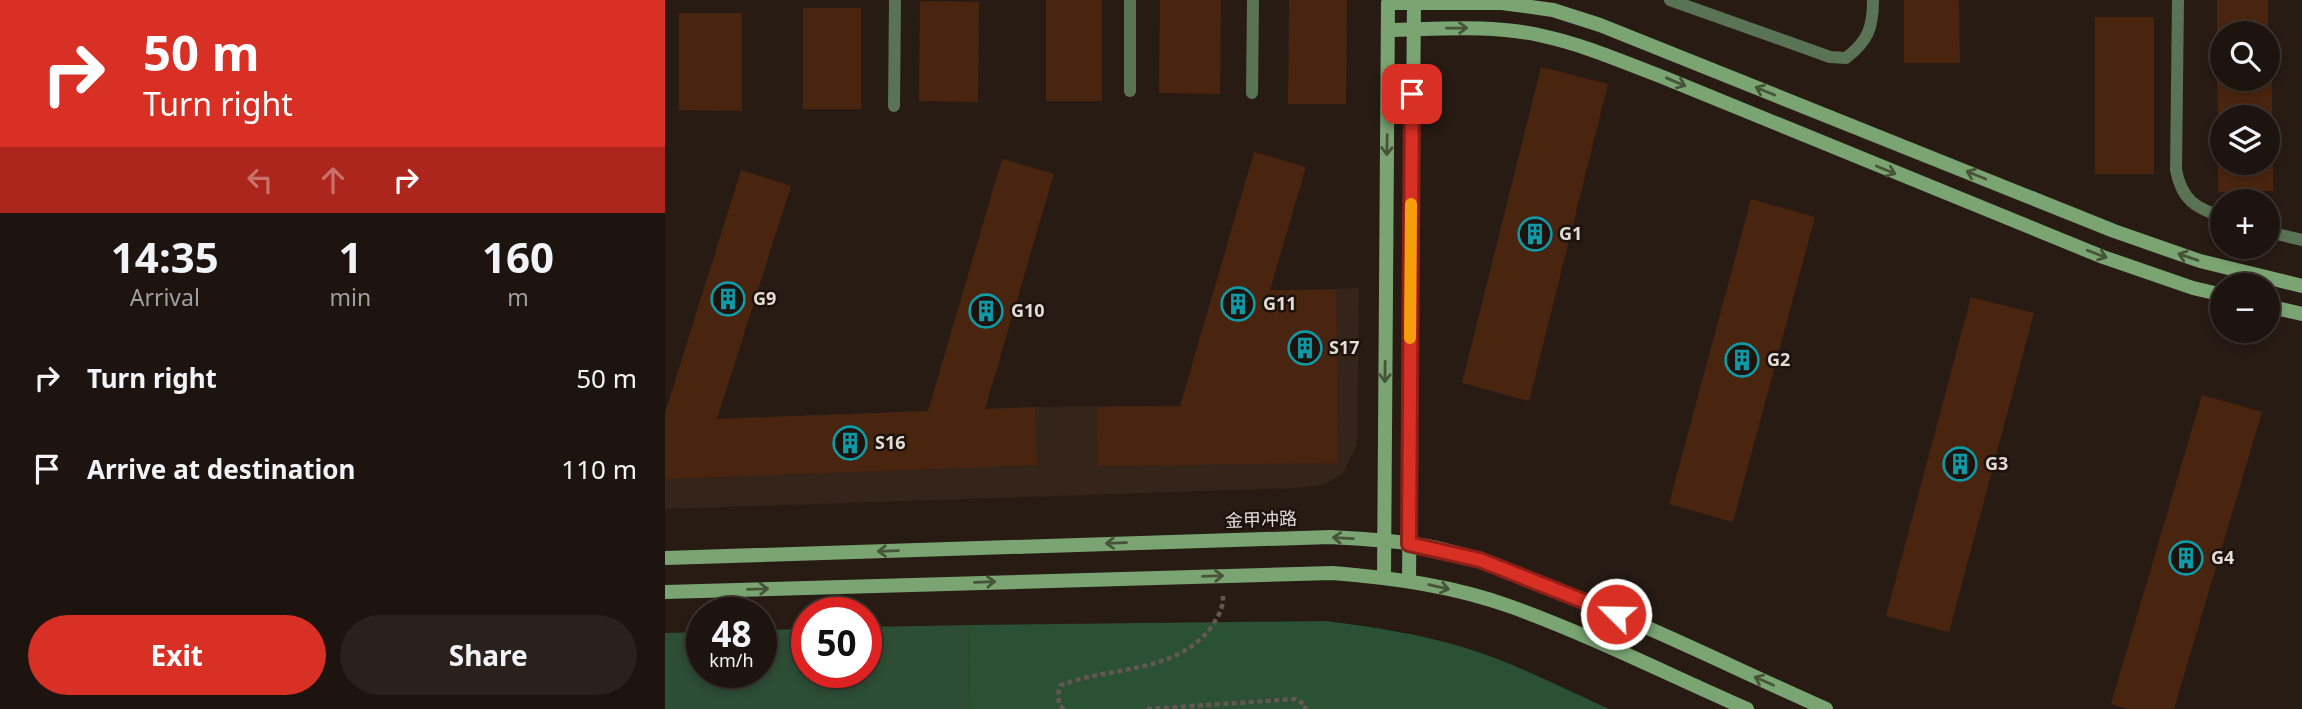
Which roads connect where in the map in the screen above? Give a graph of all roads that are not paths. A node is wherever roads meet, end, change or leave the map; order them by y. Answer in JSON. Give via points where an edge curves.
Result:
{"nodes":[{"id":1,"x":895,"y":0,"type":"edge"},
{"id":2,"x":1131,"y":0,"type":"edge"},
{"id":3,"x":1253,"y":0,"type":"edge"},
{"id":4,"x":1670,"y":0,"type":"edge"},
{"id":5,"x":1873,"y":0,"type":"edge"},
{"id":6,"x":2178,"y":0,"type":"edge"},
{"id":7,"x":1414,"y":3,"type":"junction"},
{"id":8,"x":1414,"y":29,"type":"junction"},
{"id":9,"x":1388,"y":30,"type":"junction"},
{"id":10,"x":1130,"y":91,"type":"dead end"},
{"id":11,"x":1252,"y":93,"type":"dead end"},
{"id":12,"x":894,"y":106,"type":"dead end"},
{"id":13,"x":2210,"y":213,"type":"edge"},
{"id":14,"x":2280,"y":235,"type":"edge"},
{"id":15,"x":2302,"y":240,"type":"edge"},
{"id":16,"x":2302,"y":286,"type":"edge"},
{"id":17,"x":2210,"y":292,"type":"edge"},
{"id":18,"x":2280,"y":309,"type":"edge"},
{"id":19,"x":2302,"y":314,"type":"edge"},
{"id":20,"x":1384,"y":540,"type":"junction"},
{"id":21,"x":1409,"y":544,"type":"junction"},
{"id":22,"x":665,"y":558,"type":"edge"},
{"id":23,"x":1384,"y":577,"type":"junction"},
{"id":24,"x":1409,"y":581,"type":"junction"},
{"id":25,"x":665,"y":592,"type":"edge"},
{"id":26,"x":1747,"y":709,"type":"edge"},
{"id":27,"x":1826,"y":709,"type":"edge"}],
"edges":[{"from":1,"to":12,"type":"lane"},
{"from":2,"to":10,"type":"lane"},
{"from":3,"to":11,"type":"lane"},
{"from":4,"to":5,"type":"lane","via":[[1830,57],[1846,58],[1868,35]]},
{"from":6,"to":13,"type":"lane","via":[[2176,170],[2189,201]]},
{"from":7,"to":8,"type":"street"},
{"from":7,"to":9,"type":"street","via":[[1388,3]]},
{"from":16,"to":7,"type":"street","one_way":true,"via":[[2200,261],[2114,231],[1600,24],[1553,10],[1502,3]]},
{"from":8,"to":9,"type":"street"},
{"from":8,"to":17,"type":"street","one_way":true,"via":[[1499,30],[1592,50],[2103,257]]},
{"from":8,"to":21,"type":"street"},
{"from":9,"to":20,"type":"street","one_way":true},
{"from":14,"to":15,"type":"lane"},
{"from":18,"to":19,"type":"street"},
{"from":20,"to":21,"type":"street","name":"金甲冲路"},
{"from":20,"to":22,"type":"street","name":"金甲冲路","one_way":true,"via":[[1331,537]]},
{"from":20,"to":23,"type":"street"},
{"from":21,"to":24,"type":"street"},
{"from":27,"to":21,"type":"street","name":"金甲冲路","one_way":true,"via":[[1530,578],[1480,560]]},
{"from":23,"to":24,"type":"street"},
{"from":25,"to":23,"type":"street","one_way":true,"via":[[1223,575]]},
{"from":24,"to":26,"type":"street","one_way":true,"via":[[1511,607]]}]}
